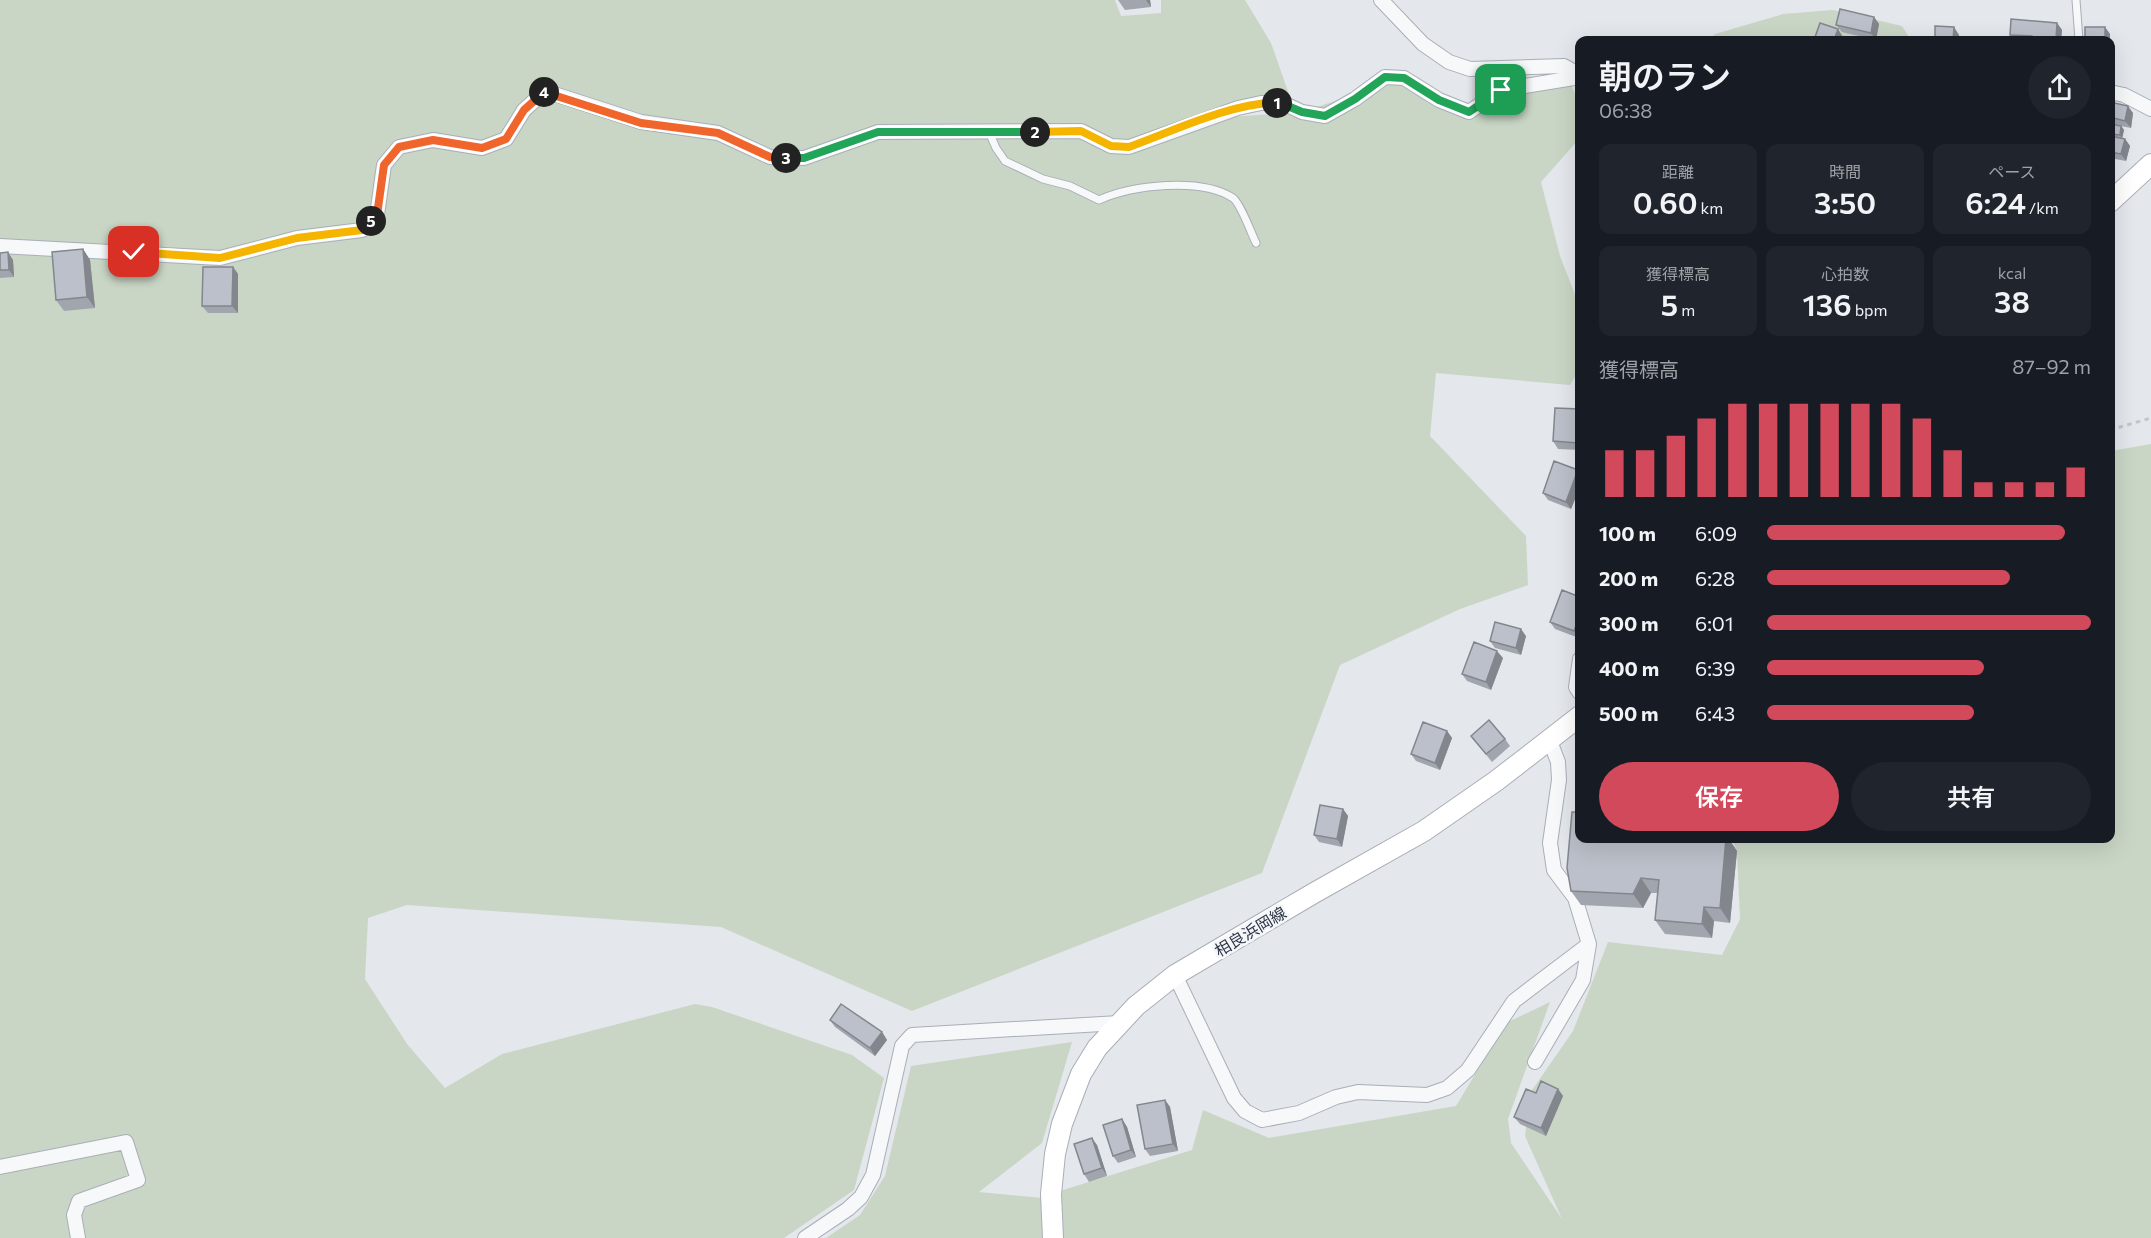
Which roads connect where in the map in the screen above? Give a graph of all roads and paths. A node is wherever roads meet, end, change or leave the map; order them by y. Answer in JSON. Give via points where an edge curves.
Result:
{"nodes":[{"id":1,"x":1381,"y":0,"type":"edge"},
{"id":2,"x":2076,"y":0,"type":"edge"},
{"id":3,"x":2079,"y":36,"type":"edge"},
{"id":4,"x":1575,"y":73,"type":"edge"},
{"id":5,"x":1575,"y":77,"type":"edge"},
{"id":6,"x":2115,"y":93,"type":"edge"},
{"id":7,"x":2151,"y":109,"type":"edge"},
{"id":8,"x":989,"y":132,"type":"junction"},
{"id":9,"x":2151,"y":164,"type":"edge"},
{"id":10,"x":2115,"y":197,"type":"edge"},
{"id":11,"x":1256,"y":243,"type":"dead end"},
{"id":12,"x":0,"y":246,"type":"edge"},
{"id":13,"x":2151,"y":418,"type":"edge"},
{"id":14,"x":2115,"y":429,"type":"edge"},
{"id":15,"x":1575,"y":720,"type":"edge"},
{"id":16,"x":1550,"y":741,"type":"junction"},
{"id":17,"x":1589,"y":944,"type":"junction"},
{"id":18,"x":1175,"y":975,"type":"junction"},
{"id":19,"x":1119,"y":1023,"type":"junction"},
{"id":20,"x":1535,"y":1062,"type":"dead end"},
{"id":21,"x":0,"y":1167,"type":"edge"},
{"id":22,"x":78,"y":1238,"type":"edge"},
{"id":23,"x":805,"y":1238,"type":"edge"},
{"id":24,"x":1053,"y":1238,"type":"edge"}],
"edges":[{"from":1,"to":4,"type":"street","via":[[1423,44],[1449,62],[1470,69],[1564,66]]},
{"from":2,"to":3,"type":"lane"},
{"from":5,"to":8,"type":"street","via":[[1501,90],[1469,112],[1439,100],[1404,78],[1385,77],[1325,116],[1283,104],[1261,103],[1129,147],[1111,146],[1081,131]]},
{"from":6,"to":7,"type":"street"},
{"from":8,"to":11,"type":"lane","via":[[1005,161],[1099,200],[1146,186],[1212,189],[1235,200]]},
{"from":8,"to":12,"type":"street","via":[[878,132],[804,158],[770,157],[718,133],[641,123],[545,91],[524,110],[506,139],[482,148],[433,140],[399,147],[384,165],[377,215],[362,230],[297,238],[220,258]]},
{"from":9,"to":10,"type":"main road"},
{"from":13,"to":14,"type":"path"},
{"from":15,"to":16,"type":"main road","name":"相良浜岡線"},
{"from":16,"to":17,"type":"street","via":[[1558,762],[1559,780],[1551,843],[1554,870],[1575,898]]},
{"from":16,"to":18,"type":"main road","name":"相良浜岡線","via":[[1424,831]]},
{"from":17,"to":18,"type":"street","via":[[1514,1000],[1468,1070],[1447,1088],[1427,1095],[1358,1092],[1299,1113],[1262,1120],[1245,1111],[1234,1098]]},
{"from":17,"to":20,"type":"street","via":[[1583,980]]},
{"from":18,"to":19,"type":"main road","name":"相良浜岡線"},
{"from":19,"to":23,"type":"street","via":[[912,1035],[902,1046],[873,1175],[861,1197]]},
{"from":19,"to":24,"type":"main road","name":"相良浜岡線","via":[[1081,1074],[1062,1124],[1051,1194]]},
{"from":21,"to":22,"type":"street","via":[[126,1142],[138,1180],[79,1201],[74,1215]]}]}
